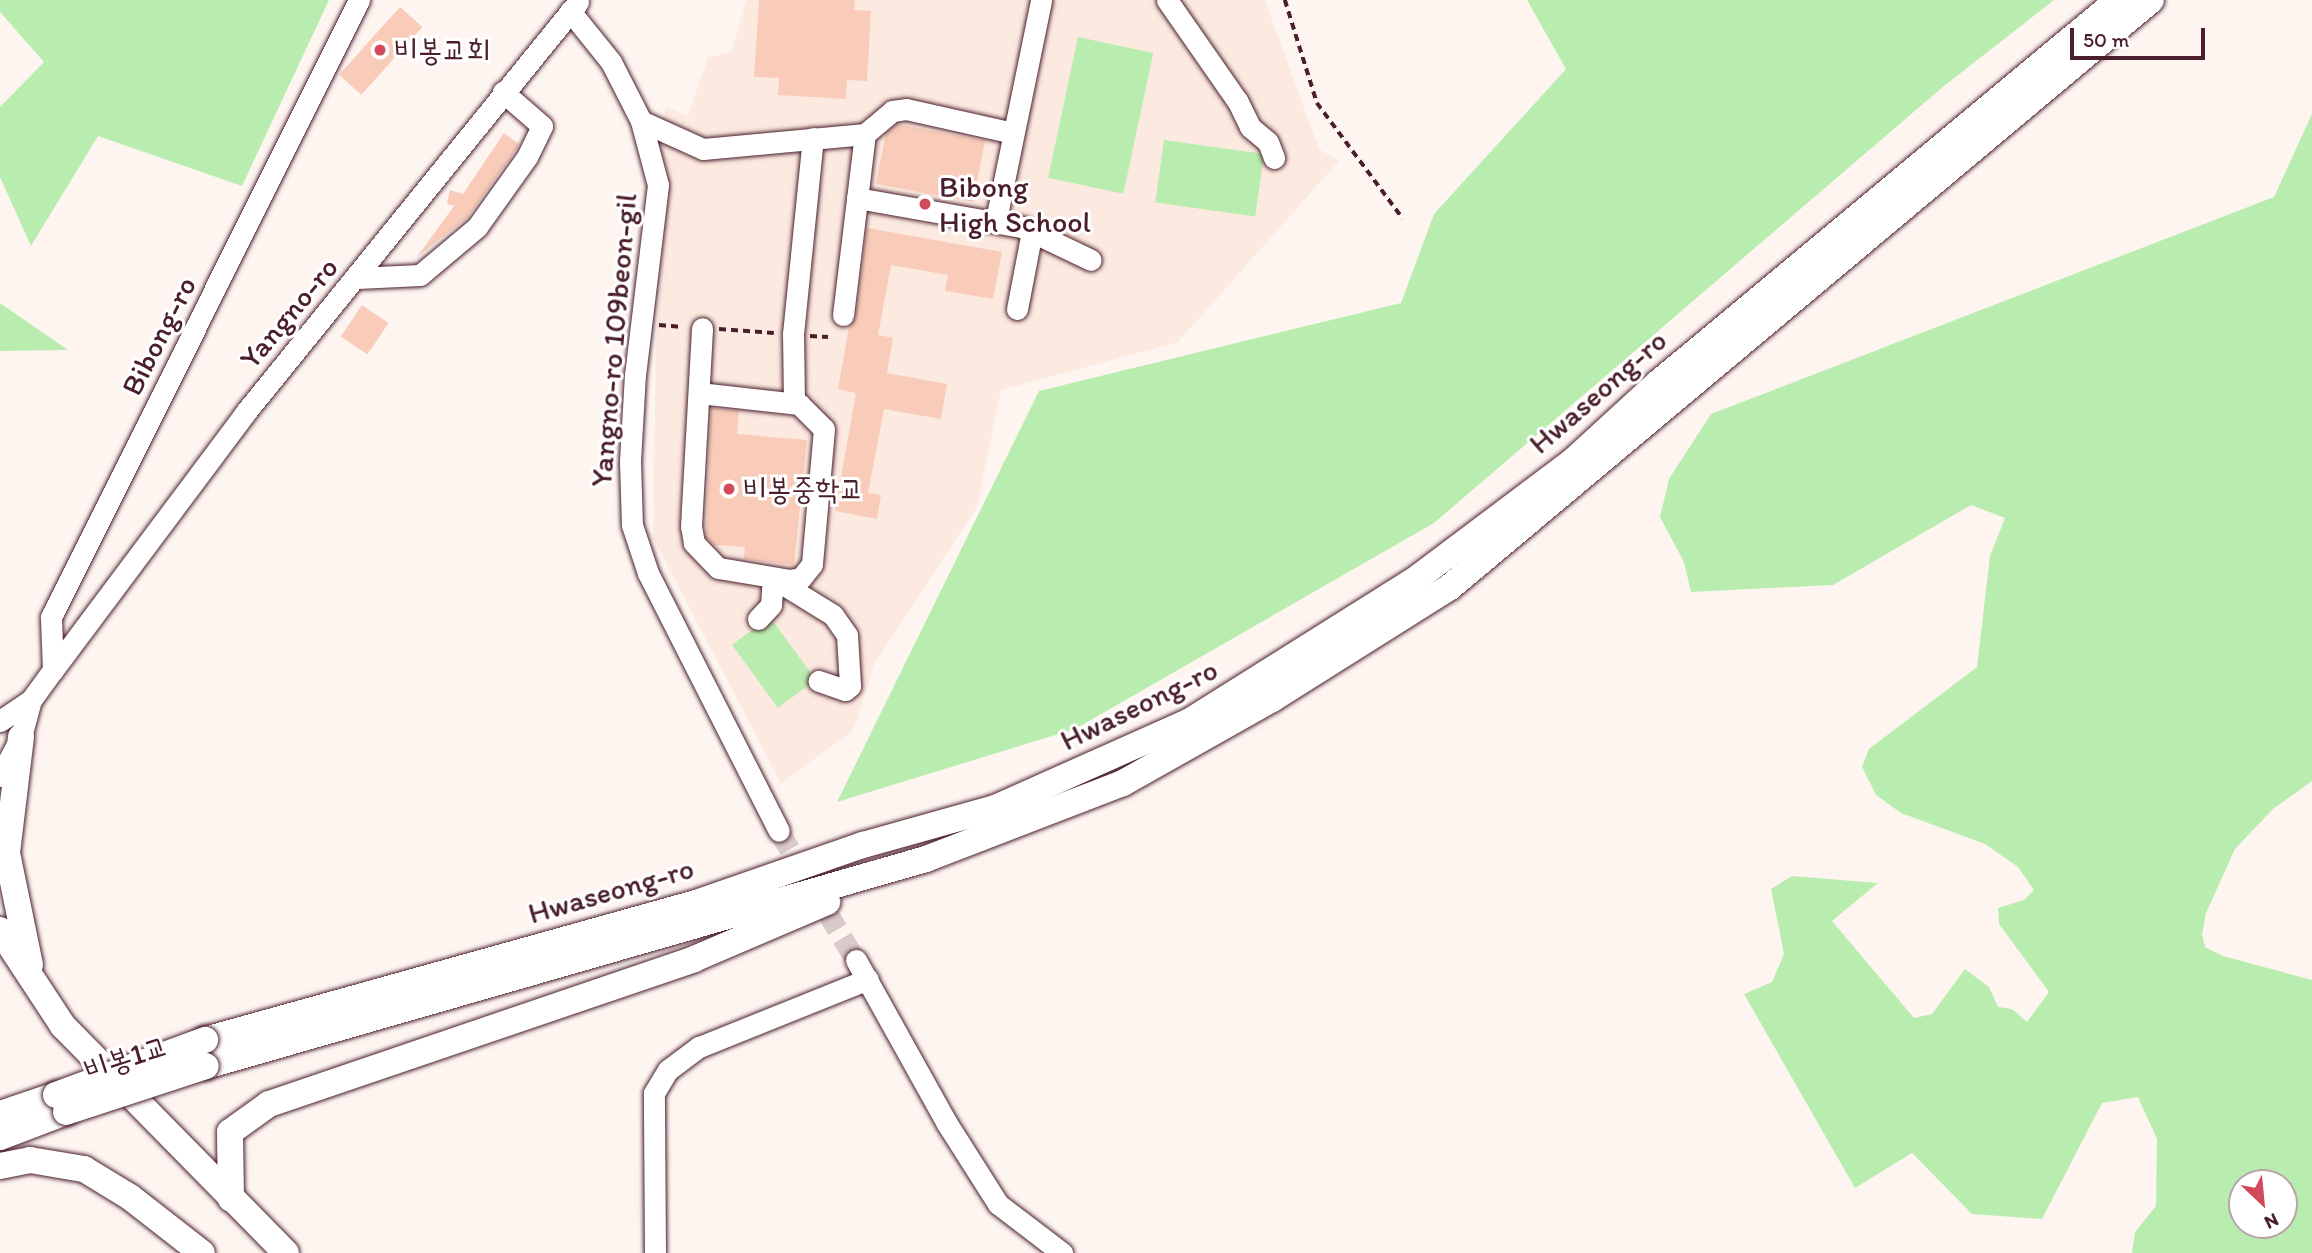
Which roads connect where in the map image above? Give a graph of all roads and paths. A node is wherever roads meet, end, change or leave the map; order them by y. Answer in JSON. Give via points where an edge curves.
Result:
{"nodes":[{"id":1,"x":359,"y":0,"type":"edge"},
{"id":2,"x":1041,"y":0,"type":"edge"},
{"id":3,"x":1167,"y":0,"type":"edge"},
{"id":4,"x":1285,"y":0,"type":"edge"},
{"id":5,"x":2118,"y":0,"type":"edge"},
{"id":6,"x":2151,"y":0,"type":"edge"},
{"id":7,"x":575,"y":6,"type":"edge"},
{"id":8,"x":503,"y":92,"type":"junction"},
{"id":9,"x":641,"y":121,"type":"junction"},
{"id":10,"x":865,"y":134,"type":"junction"},
{"id":11,"x":1013,"y":134,"type":"junction"},
{"id":12,"x":813,"y":138,"type":"junction"},
{"id":13,"x":1274,"y":158,"type":"dead end"},
{"id":14,"x":857,"y":198,"type":"junction"},
{"id":15,"x":1403,"y":219,"type":"dead end"},
{"id":16,"x":996,"y":220,"type":"junction"},
{"id":17,"x":1032,"y":231,"type":"junction"},
{"id":18,"x":1091,"y":260,"type":"dead end"},
{"id":19,"x":357,"y":278,"type":"junction"},
{"id":20,"x":1017,"y":309,"type":"dead end"},
{"id":21,"x":843,"y":315,"type":"dead end"},
{"id":22,"x":702,"y":328,"type":"joint"},
{"id":23,"x":757,"y":331,"type":"dead end"},
{"id":24,"x":699,"y":393,"type":"junction"},
{"id":25,"x":794,"y":403,"type":"junction"},
{"id":26,"x":773,"y":578,"type":"junction"},
{"id":27,"x":758,"y":620,"type":"dead end"},
{"id":28,"x":52,"y":670,"type":"junction"},
{"id":29,"x":819,"y":681,"type":"dead end"},
{"id":30,"x":31,"y":700,"type":"junction"},
{"id":31,"x":0,"y":721,"type":"edge"},
{"id":32,"x":21,"y":737,"type":"junction"},
{"id":33,"x":0,"y":776,"type":"edge"},
{"id":34,"x":779,"y":831,"type":"tunnel mouth"},
{"id":35,"x":926,"y":859,"type":"junction"},
{"id":36,"x":0,"y":929,"type":"edge"},
{"id":37,"x":856,"y":960,"type":"tunnel mouth"},
{"id":38,"x":868,"y":979,"type":"junction"},
{"id":39,"x":33,"y":981,"type":"junction"},
{"id":40,"x":206,"y":1053,"type":"junction"},
{"id":41,"x":61,"y":1104,"type":"junction"},
{"id":42,"x":0,"y":1114,"type":"edge"},
{"id":43,"x":0,"y":1137,"type":"edge"},
{"id":44,"x":0,"y":1166,"type":"edge"},
{"id":45,"x":231,"y":1199,"type":"junction"},
{"id":46,"x":202,"y":1253,"type":"edge"},
{"id":47,"x":286,"y":1253,"type":"edge"},
{"id":48,"x":655,"y":1253,"type":"edge"},
{"id":49,"x":1062,"y":1253,"type":"edge"}],
"edges":[{"from":1,"to":28,"type":"street","name":"Bibong-ro","via":[[51,617]]},
{"from":2,"to":11,"type":"street"},
{"from":3,"to":13,"type":"street","via":[[1238,102],[1250,127],[1268,142]]},
{"from":4,"to":15,"type":"path","via":[[1317,103]]},
{"from":5,"to":40,"type":"main road","name":"Hwaseong-ro","via":[[1657,384],[1573,461],[1412,582],[1190,721],[995,808],[863,845],[696,903]]},
{"from":6,"to":35,"type":"main road","name":"Hwaseong-ro","via":[[1450,587],[1272,699],[1123,783]]},
{"from":7,"to":8,"type":"street","name":"Yangno-ro"},
{"from":7,"to":9,"type":"street","name":"Yangno-ro 109beon-gil"},
{"from":8,"to":19,"type":"street","name":"Yangno-ro"},
{"from":8,"to":19,"type":"street","via":[[542,126],[527,158],[477,227],[420,275]]},
{"from":9,"to":12,"type":"street","via":[[703,149]]},
{"from":9,"to":34,"type":"street","name":"Yangno-ro 109beon-gil","via":[[655,166],[658,206],[635,374],[632,525],[648,573]]},
{"from":10,"to":11,"type":"street","via":[[892,111],[906,108]]},
{"from":10,"to":12,"type":"street"},
{"from":10,"to":14,"type":"street"},
{"from":11,"to":16,"type":"street"},
{"from":12,"to":25,"type":"street","via":[[793,334]]},
{"from":14,"to":16,"type":"street"},
{"from":14,"to":21,"type":"street"},
{"from":16,"to":17,"type":"street"},
{"from":17,"to":18,"type":"street"},
{"from":17,"to":20,"type":"street"},
{"from":19,"to":28,"type":"street","name":"Yangno-ro","via":[[245,413]]},
{"from":22,"to":23,"type":"path"},
{"from":22,"to":24,"type":"street"},
{"from":24,"to":25,"type":"street"},
{"from":24,"to":26,"type":"street","via":[[691,526],[694,543],[718,568]]},
{"from":25,"to":26,"type":"street","via":[[818,419],[826,435],[812,564],[806,575],[796,580]]},
{"from":26,"to":27,"type":"street","via":[[771,605]]},
{"from":26,"to":29,"type":"street","via":[[833,615],[844,628],[850,686],[845,690]]},
{"from":28,"to":30,"type":"street"},
{"from":30,"to":31,"type":"street"},
{"from":30,"to":32,"type":"street"},
{"from":32,"to":33,"type":"street"},
{"from":32,"to":39,"type":"main road","via":[[7,853]]},
{"from":35,"to":40,"type":"main road","name":"Hwaseong-ro"},
{"from":35,"to":45,"type":"main road","via":[[694,959],[269,1104],[230,1132]]},
{"from":36,"to":39,"type":"main road"},
{"from":37,"to":38,"type":"street"},
{"from":38,"to":48,"type":"street","via":[[699,1047],[668,1070],[654,1093]]},
{"from":38,"to":49,"type":"street","via":[[946,1122],[998,1204]]},
{"from":39,"to":45,"type":"main road","via":[[62,1026]]},
{"from":40,"to":41,"type":"main road","name":"비봉1교","bridge":true},
{"from":41,"to":42,"type":"main road"},
{"from":41,"to":43,"type":"main road"},
{"from":44,"to":46,"type":"main road","via":[[30,1160],[84,1169],[130,1197]]},
{"from":45,"to":47,"type":"main road"}]}
